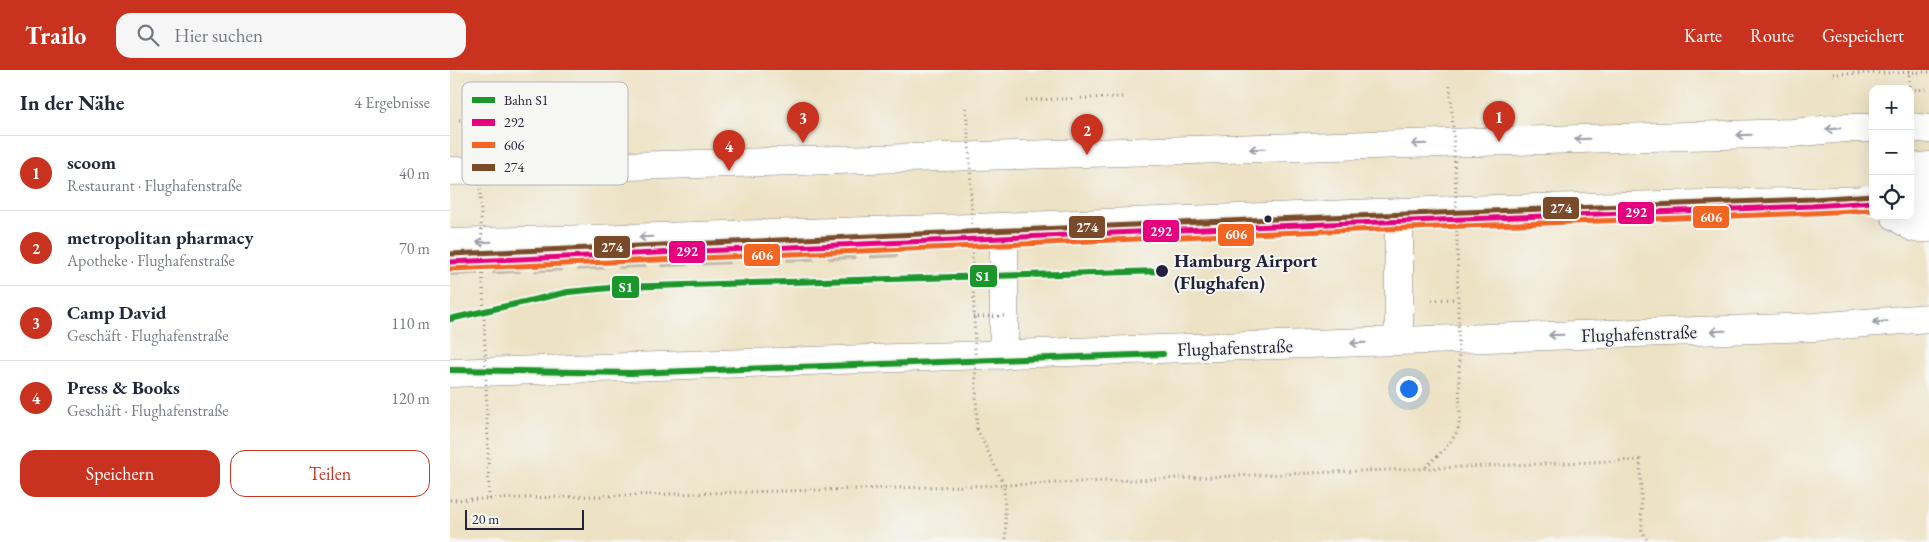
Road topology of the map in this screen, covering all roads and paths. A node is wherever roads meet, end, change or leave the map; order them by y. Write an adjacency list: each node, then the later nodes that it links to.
1 (1909, 70): 4 (path)
2 (1929, 72): 3 (path, bridge)
3 (1832, 74)
4 (1910, 85)
5 (1450, 86): 14 (path, bridge)
6 (1914, 89): 7 (path)
7 (1929, 89)
8 (1124, 97): 9 (path)
9 (1026, 100)
10 (966, 108): 15 (path, bridge)
11 (459, 120): 12 (path)
12 (462, 120)
13 (1869, 128): 14 (street, one-way to 14)
14 (1454, 143): 15 (street, one-way to 15); 25 (path, bridge)
15 (970, 157): 16 (street); 28 (path, bridge)
16 (628, 165)
17 (1929, 166): 18 (street)
18 (1914, 168)
19 (480, 185): 31 (path, bridge)
20 (1929, 185): 21 (street)
21 (1914, 186)
22 (1869, 199): 25 (street)
23 (1914, 206): 24 (street)
24 (1929, 206)
25 (1456, 210): 28 (street); 39 (path, bridge)
26 (1901, 220): 29 (street)
27 (1399, 222): 36 (street)
28 (972, 228): 31 (street, one-way to 31); 34 (path, bridge)
29 (1929, 228)
30 (1004, 239): 37 (street)
31 (482, 242): 32 (street); 41 (path, bridge)
32 (450, 243)
33 (1004, 316): 34 (path, bridge)
34 (973, 317): 40 (path, bridge)
35 (1929, 318): 36 (street, Flughafenstraße, one-way to 36)
36 (1399, 341): 37 (street, Flughafenstraße, one-way to 37)
37 (1004, 355): 38 (street, Flughafenstraße)
38 (450, 373)
39 (1426, 467): 40 (path); 44 (path)
40 (1004, 485): 41 (path); 43 (path)
41 (489, 498): 42 (path)
42 (450, 500)
43 (1006, 542)
44 (1648, 542)

